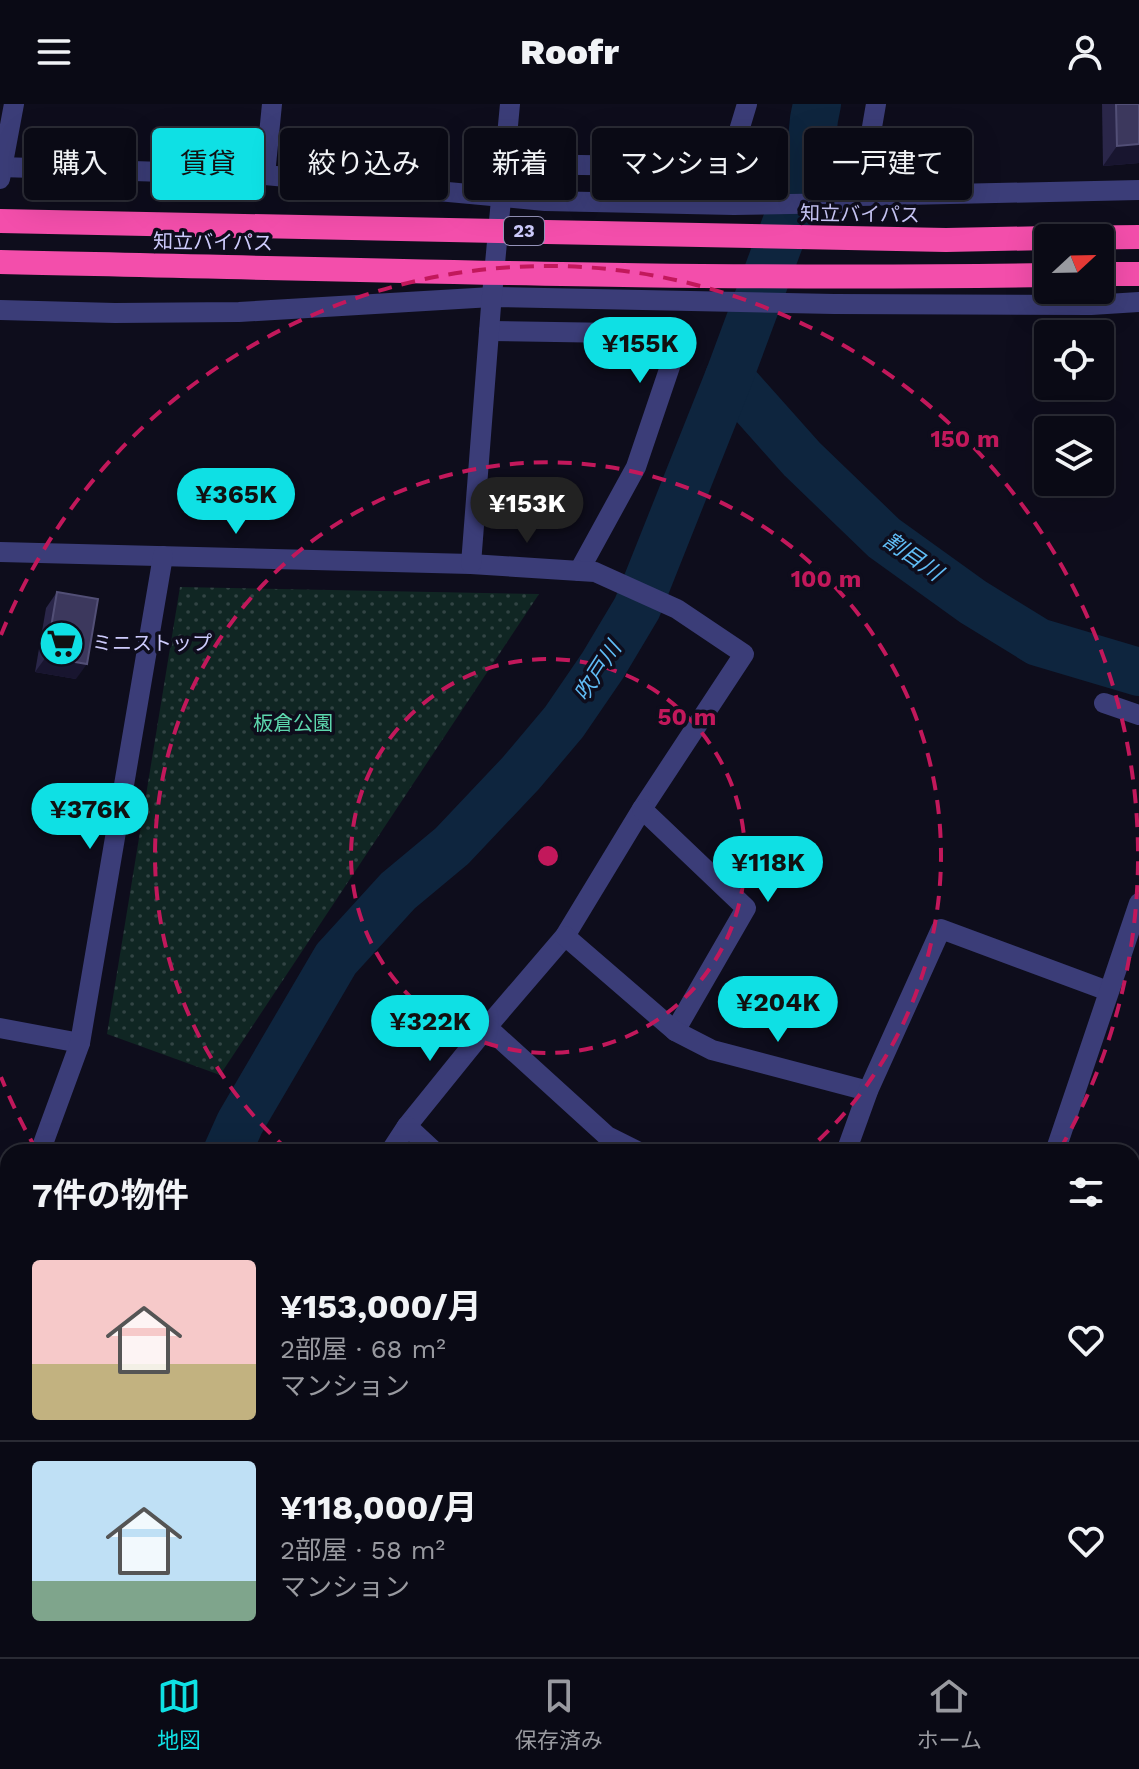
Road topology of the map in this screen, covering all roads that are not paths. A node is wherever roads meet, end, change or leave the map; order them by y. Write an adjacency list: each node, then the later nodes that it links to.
1 (14, 104): 9 (street)
2 (272, 104): 10 (street)
3 (510, 104): 6 (street)
4 (747, 104): 8 (street)
5 (876, 104): 7 (street)
6 (508, 128)
7 (870, 128)
8 (576, 165)
9 (1, 171): 10 (street)
10 (265, 175): 12 (street)
11 (1139, 190): 13 (street)
12 (464, 194)
13 (972, 195)
14 (501, 200): 25 (street)
15 (530, 200): 16 (street)
16 (833, 200)
17 (0, 221): 20 (highway, 知立バイパス / 23, bridge)
18 (1114, 237): 19 (highway)
19 (1139, 237)
20 (1034, 238)
21 (0, 262): 24 (highway, 知立バイパス / 23, bridge)
22 (1114, 274): 23 (highway)
23 (1139, 274)
24 (1034, 275)
25 (492, 297): 26 (street); 27 (street); 28 (street)
26 (1139, 302)
27 (0, 310)
28 (489, 331): 31 (street); 32 (street)
29 (0, 552): 30 (street)
30 (163, 556): 31 (street); 42 (street)
31 (471, 564): 32 (street)
32 (587, 571): 35 (street)
33 (1104, 703): 34 (street)
34 (1139, 715)
35 (642, 809): 37 (street); 41 (street)
36 (1139, 903): 38 (street)
37 (565, 936): 39 (street); 41 (street)
38 (1108, 991): 43 (street); 50 (street)
39 (487, 1027): 44 (street); 48 (street)
40 (0, 1028): 42 (street)
41 (675, 1031): 43 (street)
42 (80, 1043): 45 (street)
43 (868, 1091): 49 (street)
44 (407, 1126): 46 (street); 47 (street)
45 (43, 1144)
46 (395, 1144)
47 (426, 1144)
48 (623, 1144)
49 (849, 1144)
50 (1058, 1144)

